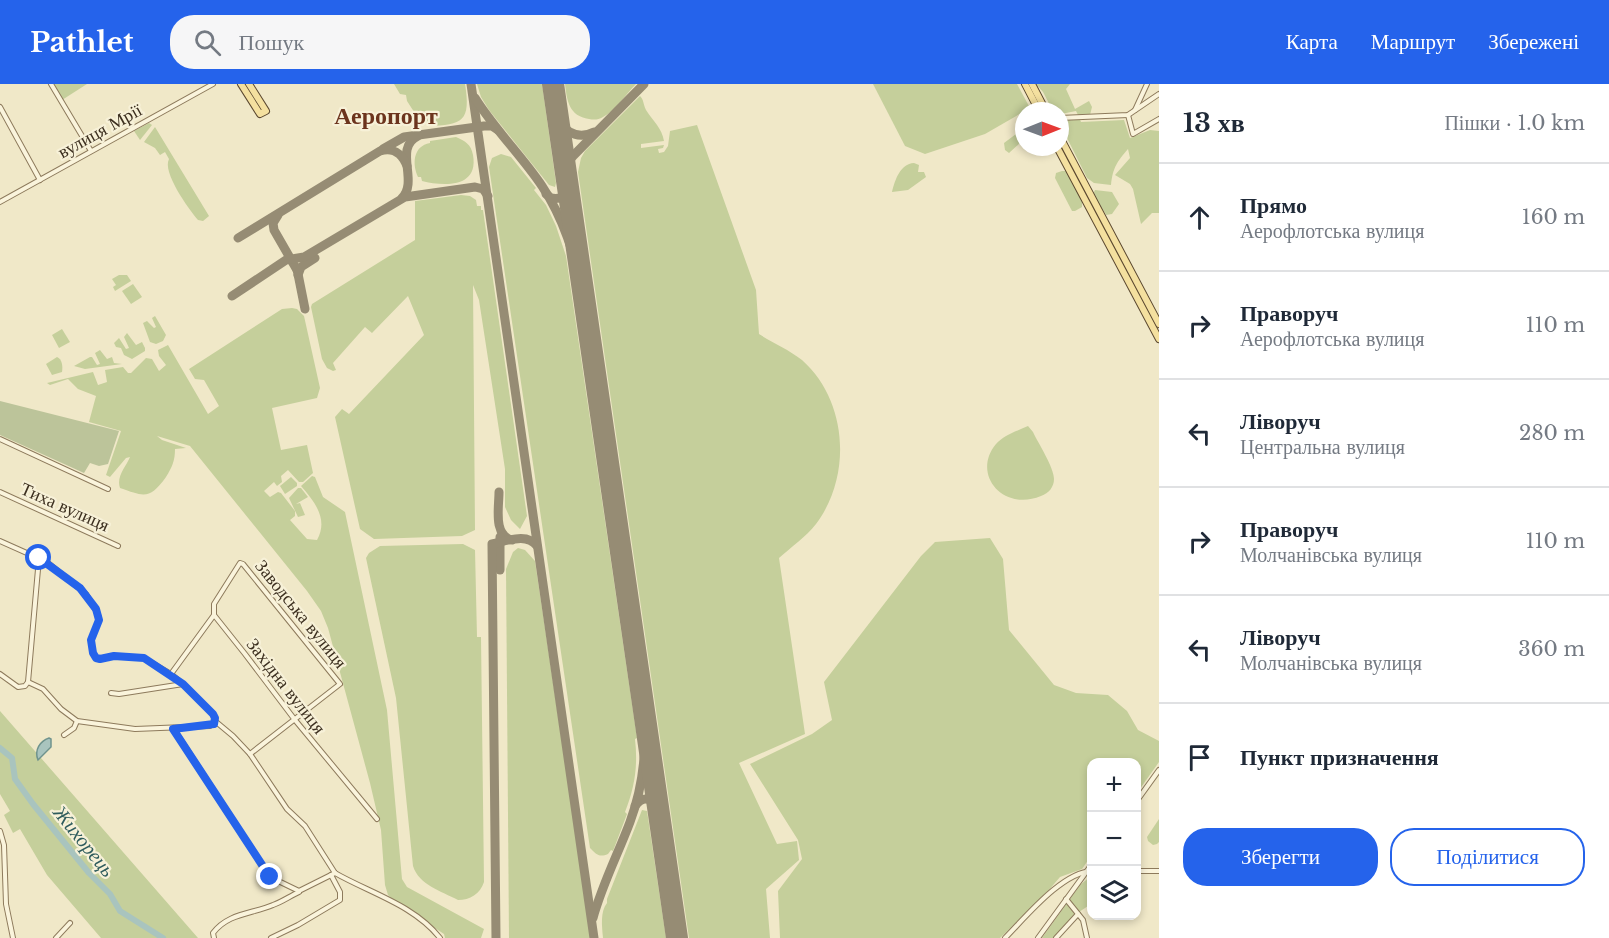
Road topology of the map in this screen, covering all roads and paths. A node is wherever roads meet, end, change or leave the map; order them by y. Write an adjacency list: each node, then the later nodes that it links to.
1 (51, 84): 16 (street)
2 (213, 84): 16 (street, вулиця Мрії)
3 (241, 84): 4 (main road)
4 (249, 84)
5 (1025, 84): 9 (main road)
6 (1032, 84): 10 (main road)
7 (1147, 84): 12 (street)
8 (1159, 94): 12 (street)
9 (1034, 102)
10 (1041, 102)
11 (0, 107): 21 (street)
12 (1135, 110): 13 (street)
13 (1128, 115): 14 (street); 15 (street)
14 (1069, 118)
15 (1159, 119)
16 (92, 151): 21 (street, вулиця Мрії)
17 (1069, 153): 19 (main road)
18 (1062, 156): 20 (main road)
19 (1077, 168): 20 (main road); 25 (main road)
20 (1070, 172): 26 (main road)
21 (40, 180): 23 (street, вулиця Мрії)
22 (0, 196): 23 (street)
23 (5, 199): 24 (street, вулиця Мрії)
24 (0, 202)
25 (1159, 324)
26 (1159, 339)
27 (0, 439): 28 (street)
28 (108, 489)
29 (0, 492): 31 (street, Тиха вулиця)
30 (0, 542): 32 (street)
31 (118, 546)
32 (39, 558): 35 (street); 36 (street)
33 (214, 615): 35 (street); 39 (street, Західна вулиця); 39 (street, Заводська вулиця)
34 (0, 674): 36 (street)
35 (171, 674): 37 (street)
36 (28, 682): 40 (street)
37 (183, 684): 38 (street); 41 (street)
38 (111, 693)
39 (295, 720): 44 (street); 47 (street, Західна вулиця)
40 (78, 721): 42 (street); 43 (street)
41 (215, 721): 42 (street); 44 (street)
42 (173, 729): 54 (street)
43 (64, 735)
44 (250, 754): 52 (street)
45 (1159, 771): 46 (street)
46 (1141, 796)
47 (377, 819)
48 (0, 831): 58 (street)
49 (1141, 871): 50 (street)
50 (1159, 871)
51 (1087, 873): 63 (street)
52 (333, 874): 54 (street); 61 (street); 62 (street)
53 (1087, 874): 55 (street)
54 (299, 891): 60 (street)
55 (1066, 899): 56 (street); 64 (street)
56 (1078, 914): 65 (street); 66 (street)
57 (70, 923): 59 (street)
58 (13, 938)
59 (56, 938)
60 (214, 938)
61 (271, 938)
62 (440, 938)
63 (1005, 938)
64 (1038, 938)
65 (1056, 938)
66 (1087, 938)

